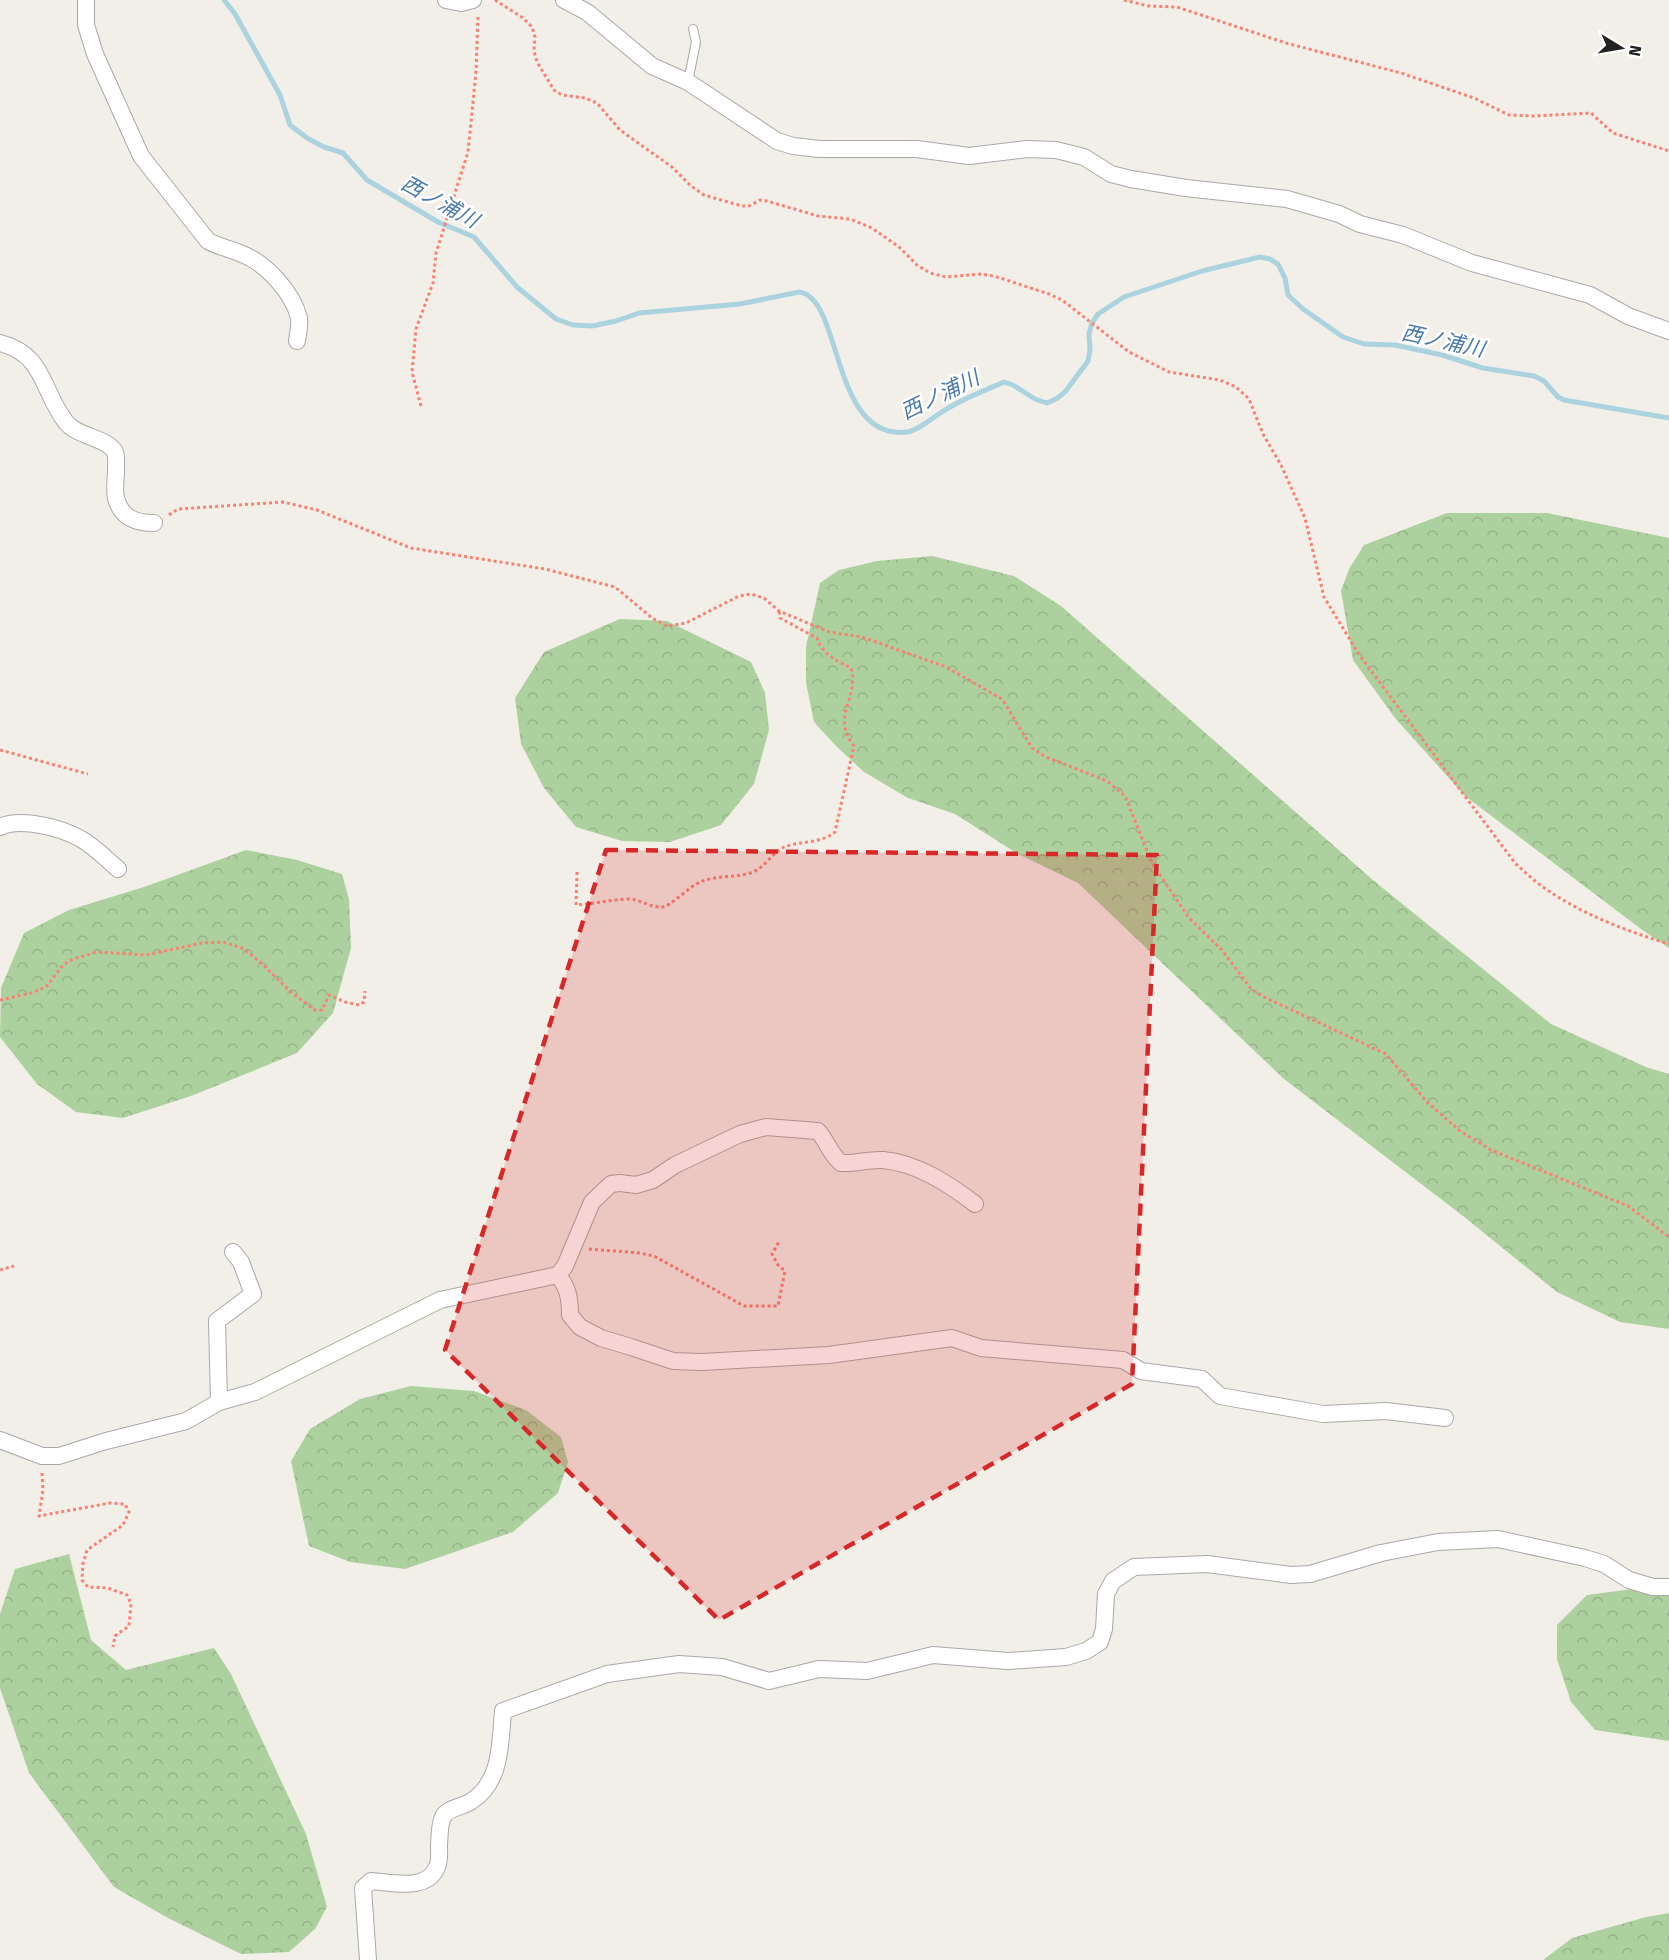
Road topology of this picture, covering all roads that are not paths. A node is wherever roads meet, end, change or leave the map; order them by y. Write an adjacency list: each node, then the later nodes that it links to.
1 (86, 0): 8 (street)
2 (446, 0): 3 (street)
3 (472, 0)
4 (564, 0): 6 (street)
5 (693, 29): 6 (lane)
6 (688, 82): 7 (street)
7 (1669, 331)
8 (297, 341)
9 (0, 342): 10 (street)
10 (154, 523)
11 (0, 827): 12 (street)
12 (118, 868)
13 (975, 1204): 15 (street)
14 (233, 1252): 16 (street)
15 (558, 1275): 16 (street); 17 (street)
16 (219, 1402): 18 (street)
17 (1445, 1419)
18 (0, 1440)
19 (1669, 1587): 20 (street)
20 (368, 1960)

